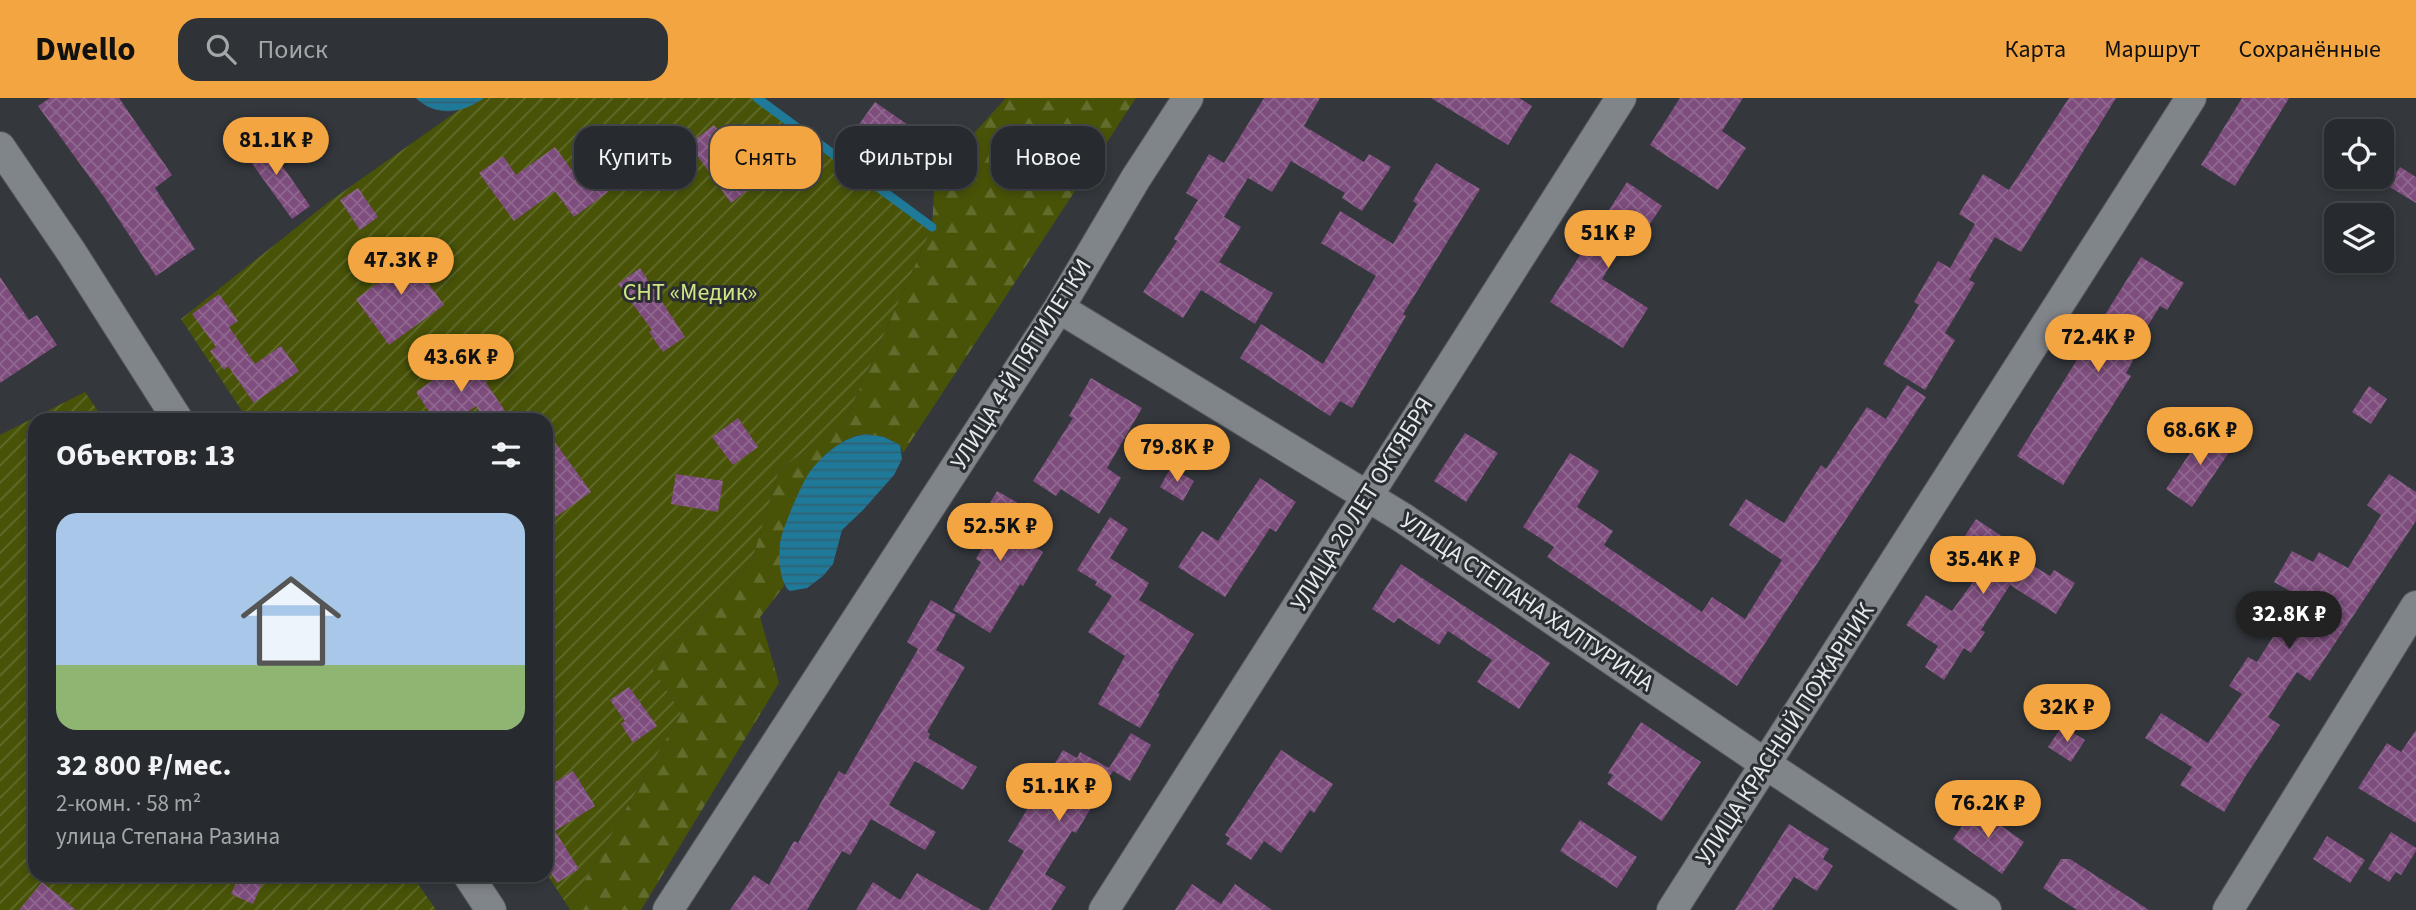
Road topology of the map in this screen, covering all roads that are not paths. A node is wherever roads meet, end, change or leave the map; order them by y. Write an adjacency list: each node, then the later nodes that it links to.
1 (1188, 98): 5 (street, УЛИЦА 4-Й ПЯТИЛЕТКИ)
2 (1621, 98): 7 (street, УЛИЦА 20 ЛЕТ ОКТЯБРЯ)
3 (2191, 98): 9 (street, УЛИЦА КРАСНЫЙ ПОЖАРНИК)
4 (0, 147): 6 (street)
5 (1059, 309): 7 (street, УЛИЦА СТЕПАНА ХАЛТУРИНА); 12 (street, УЛИЦА 4-Й ПЯТИЛЕТКИ)
6 (174, 413)
7 (1367, 495): 9 (street, УЛИЦА СТЕПАНА ХАЛТУРИНА); 13 (street, УЛИЦА 20 ЛЕТ ОКТЯБРЯ)
8 (2416, 606): 16 (street)
9 (1767, 765): 14 (street, УЛИЦА КРАСНЫЙ ПОЖАРНИК); 15 (street, УЛИЦА СТЕПАНА ХАЛТУРИНА)
10 (473, 882): 11 (street)
11 (491, 910)
12 (668, 910)
13 (1104, 910)
14 (1672, 910)
15 (1986, 910)
16 (2228, 910)

